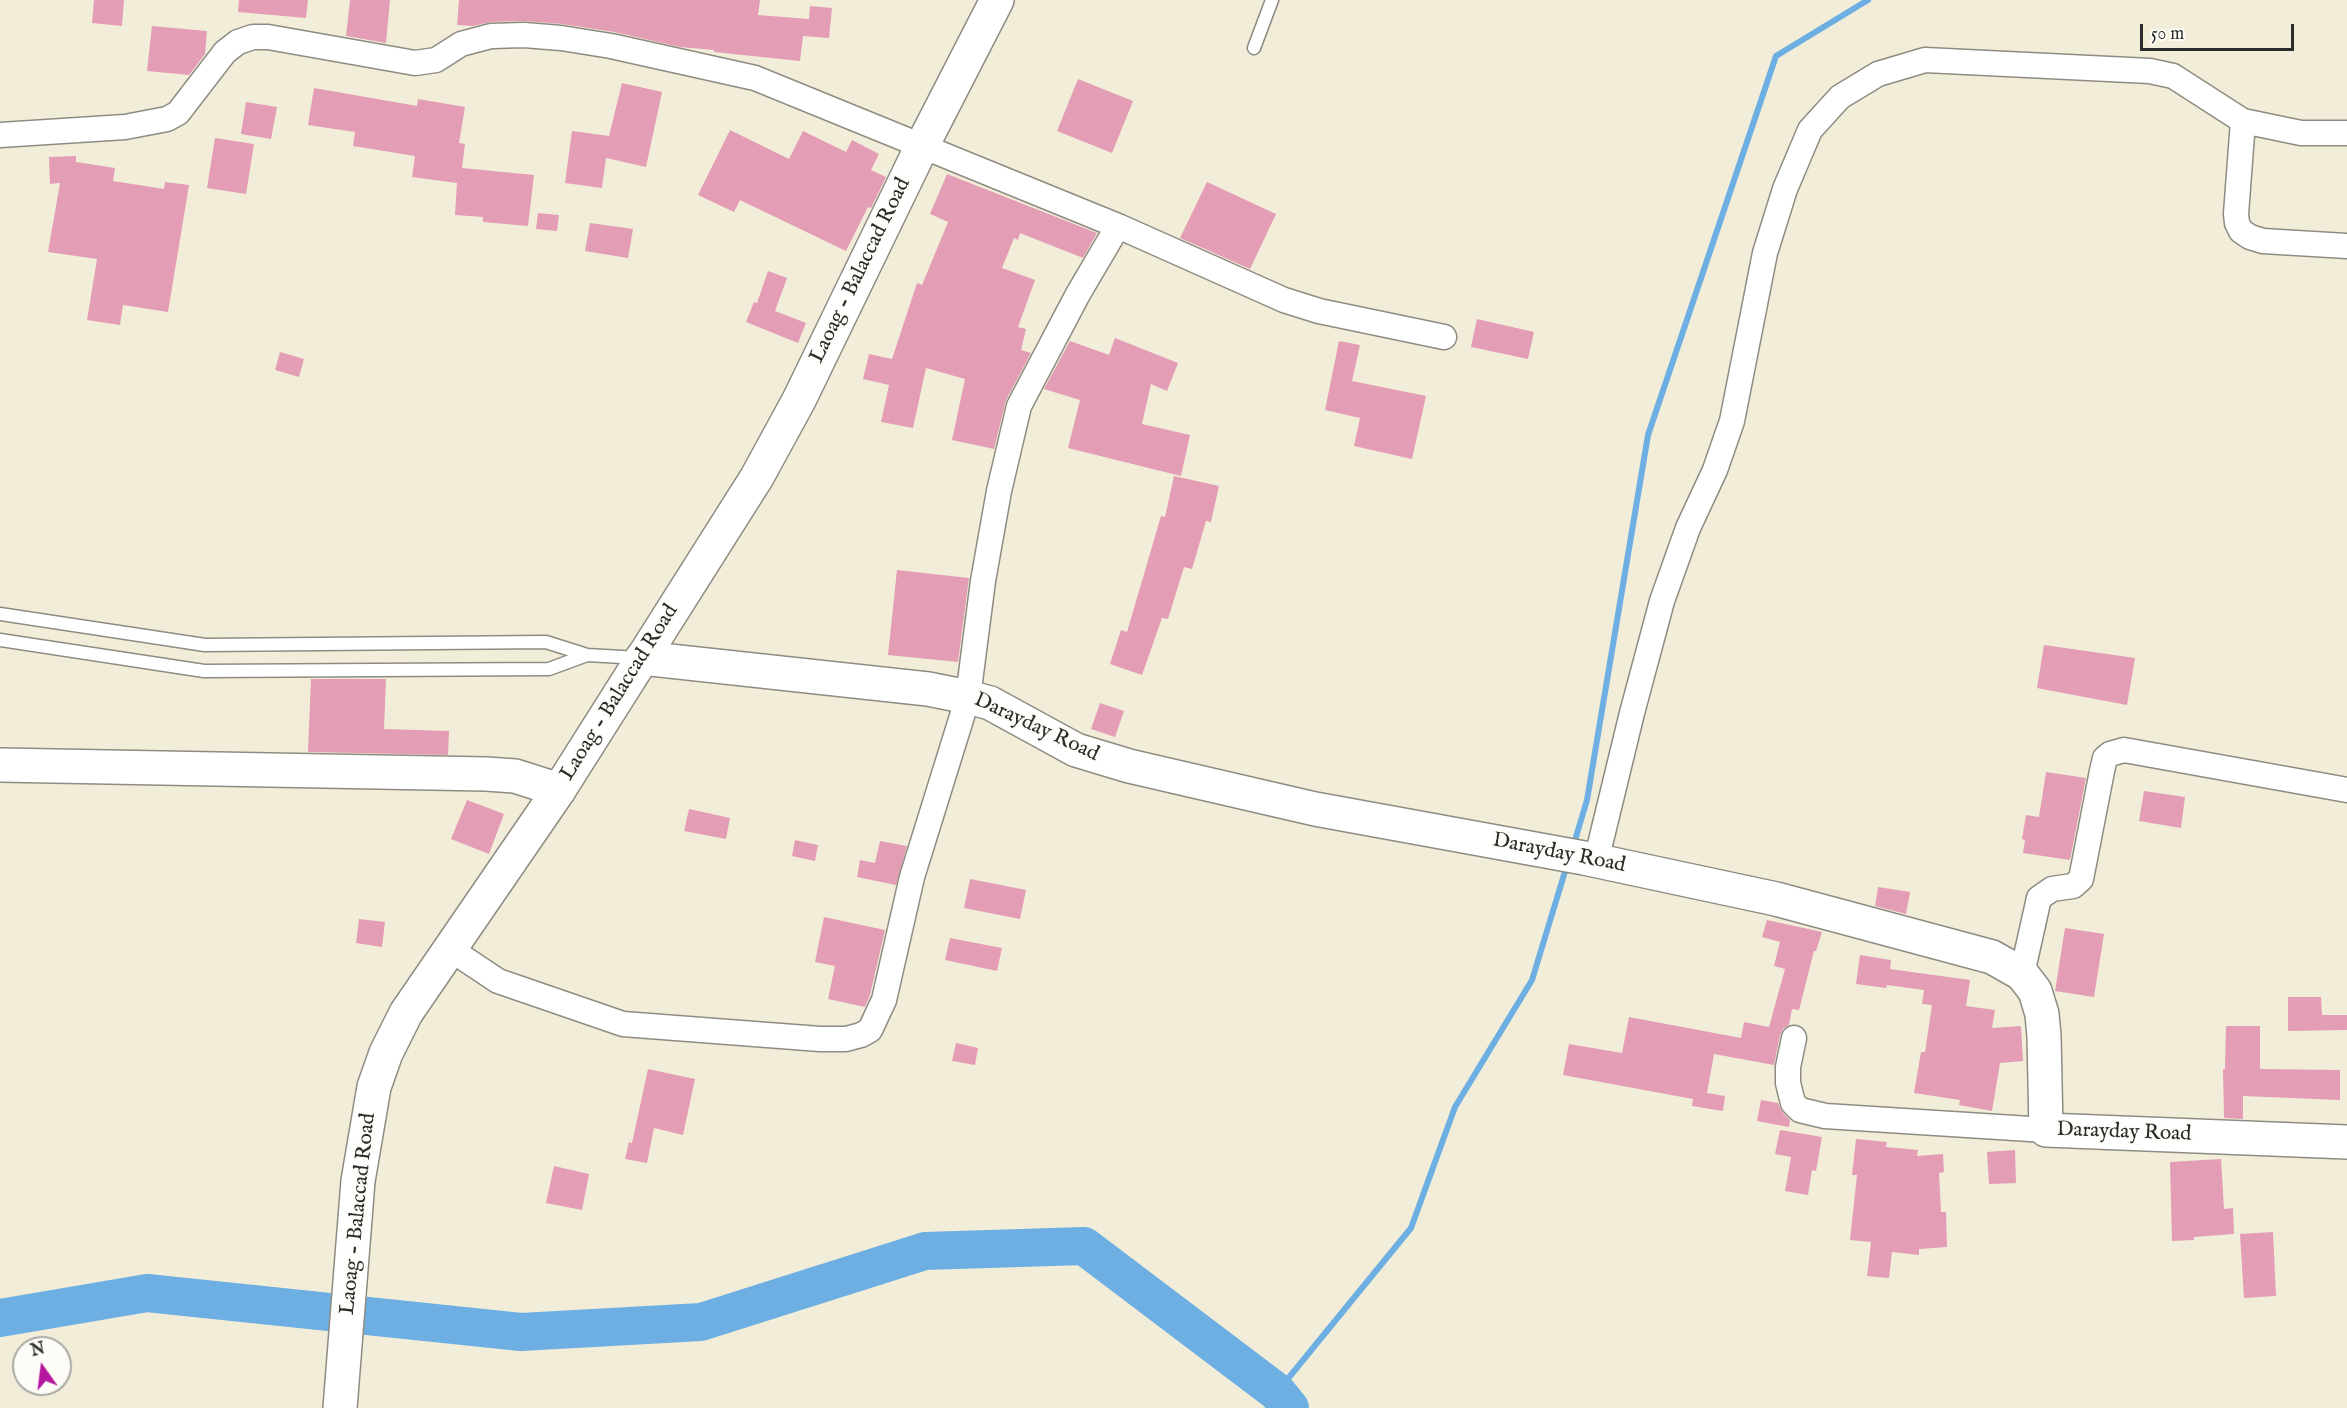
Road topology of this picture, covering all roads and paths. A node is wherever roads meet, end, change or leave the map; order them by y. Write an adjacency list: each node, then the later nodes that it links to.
1 (997, 0): 7 (street, Laoag - Balaccad Road)
2 (1272, 0): 3 (lane)
3 (1254, 48)
4 (2243, 122): 5 (street); 9 (street); 19 (street)
5 (2347, 133)
6 (0, 135): 7 (street)
7 (922, 146): 8 (street); 14 (street, Laoag - Balaccad Road)
8 (1118, 226): 10 (street); 15 (street)
9 (2347, 246)
10 (1444, 337)
11 (0, 614): 13 (lane)
12 (0, 640): 13 (lane)
13 (587, 655): 14 (lane)
14 (642, 658): 15 (street, Darayday Road); 17 (street, Laoag - Balaccad Road)
15 (968, 697): 19 (street, Darayday Road); 20 (street)
16 (0, 765): 17 (street)
17 (559, 790): 20 (street, Laoag - Balaccad Road)
18 (2347, 790): 21 (street)
19 (1590, 860): 21 (street, Darayday Road)
20 (450, 949): 25 (street, Laoag - Balaccad Road)
21 (2022, 974): 23 (street, Darayday Road)
22 (1794, 1038): 23 (street)
23 (2046, 1130): 24 (street, Darayday Road)
24 (2347, 1142)
25 (340, 1408)

